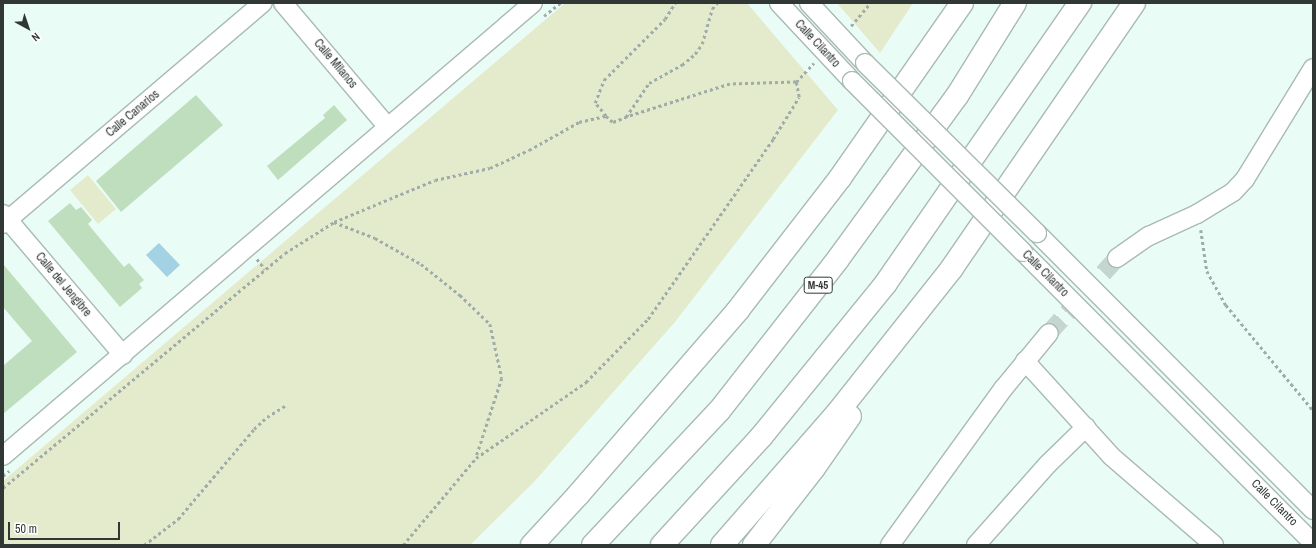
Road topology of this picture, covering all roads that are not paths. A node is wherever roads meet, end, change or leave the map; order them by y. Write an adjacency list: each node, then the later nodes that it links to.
1 (263, 3): 12 (street, Calle Canarios)
2 (283, 3): 11 (street, Calle Milanos)
3 (533, 3): 11 (street)
4 (779, 3): 22 (street, Calle Cilantro, bridge)
5 (809, 3): 21 (street, Calle Cilantro, bridge)
6 (962, 3): 20 (highway)
7 (1014, 3): 25 (highway, M-45)
8 (1080, 3): 26 (highway)
9 (1134, 3): 14 (highway)
10 (1313, 68): 13 (street)
11 (387, 126): 16 (street)
12 (5, 219): 16 (street, Calle del Jengibre)
13 (1117, 258)
14 (901, 332): 27 (highway); 28 (highway)
15 (1049, 333): 17 (street)
16 (123, 356): 19 (street)
17 (1025, 361): 18 (street); 29 (street)
18 (1086, 427): 30 (street); 31 (street)
19 (3, 456)
20 (578, 495): 23 (highway); 24 (highway)
21 (1313, 510)
22 (1313, 543)
23 (522, 545)
24 (532, 545)
25 (593, 545)
26 (662, 545)
27 (722, 545)
28 (754, 545)
29 (890, 545)
30 (976, 545)
31 (1214, 545)

